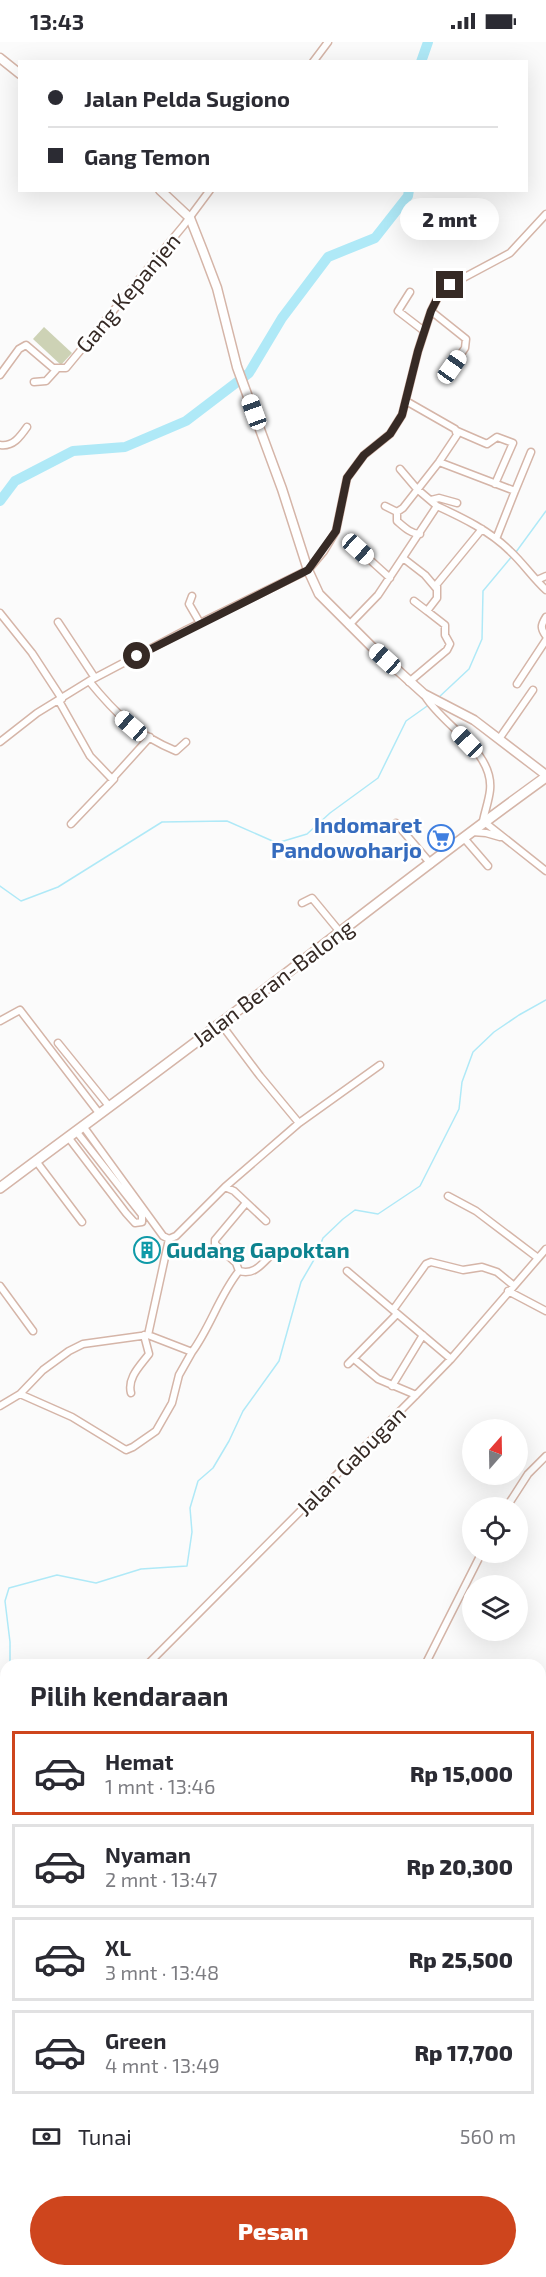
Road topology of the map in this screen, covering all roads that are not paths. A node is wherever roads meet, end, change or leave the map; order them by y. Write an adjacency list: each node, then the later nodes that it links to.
1 (328, 42): 3 (street)
2 (0, 58): 4 (street)
3 (314, 60)
4 (18, 72)
5 (162, 192): 8 (street)
6 (209, 192): 8 (street, Gang Kepanjen)
7 (546, 214): 10 (street)
8 (190, 218): 14 (street, Gang Kepanjen); 36 (street)
9 (410, 291): 11 (street)
10 (431, 311): 11 (street); 12 (street)
11 (424, 331): 16 (street)
12 (452, 367)
13 (1, 370): 14 (street)
14 (56, 370): 15 (street)
15 (34, 382)
16 (406, 401): 18 (street); 36 (street)
17 (27, 427): 19 (street)
18 (458, 431): 21 (street); 23 (street)
19 (0, 445)
20 (531, 452): 25 (street)
21 (439, 462): 23 (street); 24 (street)
22 (400, 469): 24 (street)
23 (495, 484): 25 (street)
24 (417, 489): 26 (street); 30 (street)
25 (515, 491): 33 (street)
26 (431, 500): 27 (street); 29 (street)
27 (457, 503)
28 (385, 506): 30 (street)
29 (437, 506): 31 (street); 32 (street)
30 (396, 512): 32 (street)
31 (482, 529): 33 (street); 40 (street)
32 (420, 534): 35 (street)
33 (496, 539): 39 (street)
34 (358, 549): 38 (street)
35 (403, 558): 38 (street); 40 (street)
36 (308, 570): 48 (street); 49 (street)
37 (546, 576): 39 (street)
38 (390, 578): 49 (street)
39 (537, 580): 41 (street)
40 (436, 588): 44 (street)
41 (546, 590)
42 (192, 596): 48 (street)
43 (414, 601): 44 (street)
44 (427, 611): 52 (street)
45 (0, 614): 56 (street)
46 (546, 617): 50 (street)
47 (58, 622): 51 (street)
48 (200, 623): 51 (street)
49 (349, 625): 52 (street)
50 (546, 638): 53 (street)
51 (92, 679): 56 (street); 57 (street)
52 (409, 682): 55 (street)
53 (517, 684)
54 (533, 690): 58 (street)
55 (424, 694): 58 (street); 63 (street)
56 (61, 700): 59 (street); 62 (street)
57 (150, 737): 60 (street); 62 (street)
58 (499, 739): 61 (street)
59 (0, 742)
60 (186, 742)
61 (546, 776): 63 (main road, Jalan Beran-Balong)
62 (114, 779): 65 (street)
63 (483, 821): 66 (main road, Jalan Beran-Balong); 67 (street)
64 (396, 823): 68 (street)
65 (71, 824)
66 (466, 835): 67 (street); 68 (main road, Jalan Beran-Balong); 69 (street)
67 (504, 838): 70 (street)
68 (431, 864): 72 (main road, Jalan Beran-Balong)
69 (488, 866)
70 (546, 871)
71 (302, 903): 72 (street)
72 (340, 932): 74 (main road, Jalan Beran-Balong)
73 (0, 1022): 78 (street)
74 (221, 1024): 77 (main road, Jalan Beran-Balong); 79 (street)
75 (58, 1043): 77 (street)
76 (380, 1065): 79 (street)
77 (109, 1106): 78 (main road, Jalan Beran-Balong)
78 (99, 1113): 80 (main road, Jalan Beran-Balong)
79 (299, 1123): 83 (street)
80 (80, 1128): 81 (main road, Jalan Beran-Balong); 81 (street); 89 (street)
81 (68, 1137): 82 (main road, Jalan Beran-Balong)
82 (36, 1161): 84 (main road, Jalan Beran-Balong); 88 (street)
83 (225, 1187): 86 (street); 89 (street)
84 (0, 1188)
85 (448, 1196): 92 (street)
86 (246, 1203): 87 (street); 93 (street)
87 (266, 1221)
88 (82, 1222)
89 (169, 1239): 101 (street)
90 (546, 1249): 92 (street, Jalan Gabugan)
91 (271, 1255): 93 (street)
92 (538, 1258): 95 (street, Jalan Gabugan)
93 (239, 1271): 103 (street)
94 (347, 1271): 99 (street)
95 (513, 1285): 97 (street, Jalan Gabugan); 99 (street)
96 (0, 1286): 100 (street)
97 (508, 1291): 98 (street); 105 (street, Jalan Gabugan)
98 (546, 1311)
99 (395, 1312): 102 (street); 104 (street)
100 (33, 1331)
101 (146, 1335): 103 (street); 108 (street); 109 (street)
102 (423, 1335): 105 (street); 107 (street)
103 (192, 1352): 108 (street)
104 (354, 1359): 106 (street); 107 (street)
105 (451, 1359): 110 (street, Jalan Gabugan)
106 (348, 1364)
107 (392, 1386): 110 (street)
108 (20, 1394): 111 (street)
109 (131, 1394)
110 (416, 1395): 115 (street, Jalan Gabugan)
111 (0, 1406)
112 (546, 1456): 113 (street)
113 (513, 1497)
114 (476, 1563): 116 (street)
115 (153, 1659)
116 (428, 1659)
117 (206, 2277): 118 (street)
118 (221, 2277)

